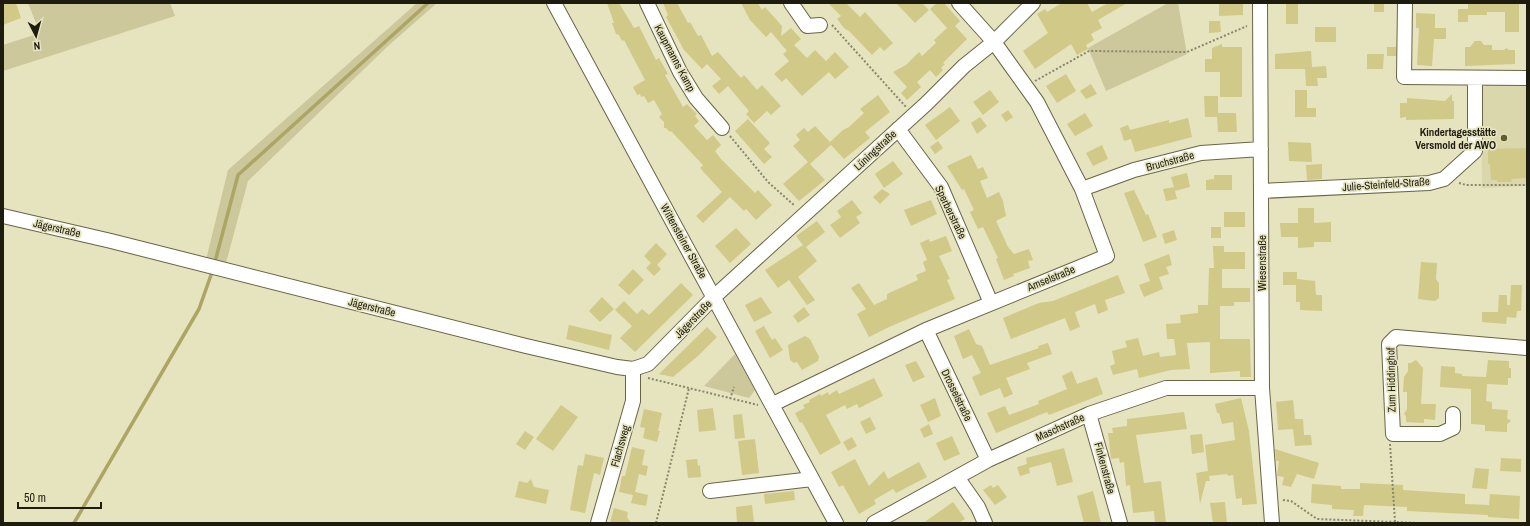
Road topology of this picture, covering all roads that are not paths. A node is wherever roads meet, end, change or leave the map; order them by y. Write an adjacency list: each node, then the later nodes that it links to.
1 (554, 3): 18 (street, Wittensteiner Straße)
2 (647, 3): 12 (street, Kaupmanns Kamp)
3 (790, 3): 8 (street)
4 (959, 3): 9 (street)
5 (1033, 3): 9 (street, Lüningstraße)
6 (1260, 3): 14 (street, Wiesenstraße)
7 (1404, 3): 10 (street)
8 (820, 25)
9 (994, 42): 13 (street, Lüningstraße); 15 (street, Amselstraße)
10 (1475, 78): 11 (street); 16 (street, Julie-Steinfeld-Straße)
11 (1527, 78)
12 (722, 128)
13 (898, 129): 18 (street, Lüningstraße); 19 (street, Sperberstraße)
14 (1260, 148): 15 (street, Bruchstraße); 16 (street, Wiesenstraße)
15 (1082, 189): 19 (street, Amselstraße)
16 (1262, 191): 23 (street, Wiesenstraße)
17 (3, 216): 22 (street, Jägerstraße)
18 (715, 296): 22 (street, Jägerstraße); 24 (street, Wittensteiner Straße)
19 (990, 302): 20 (street, Amselstraße)
20 (926, 330): 24 (street, Amselstraße); 27 (street, Drosselstraße)
21 (1527, 348): 26 (street, Zum Hiddinghof)
22 (633, 368): 31 (street, Flachsweg)
23 (1262, 388): 25 (street, Maschstraße); 36 (street, Wiesenstraße)
24 (773, 404): 29 (street, Wittensteiner Straße)
25 (1089, 414): 27 (street, Maschstraße); 35 (street, Finkenstraße)
26 (1453, 414)
27 (988, 460): 28 (street, Maschstraße)
28 (957, 477): 33 (street, Maschstraße); 34 (street)
29 (812, 479): 30 (street); 32 (street, Wittensteiner Straße)
30 (710, 491)
31 (598, 523)
32 (836, 523)
33 (874, 523)
34 (985, 523)
35 (1120, 523)
36 (1272, 523)

